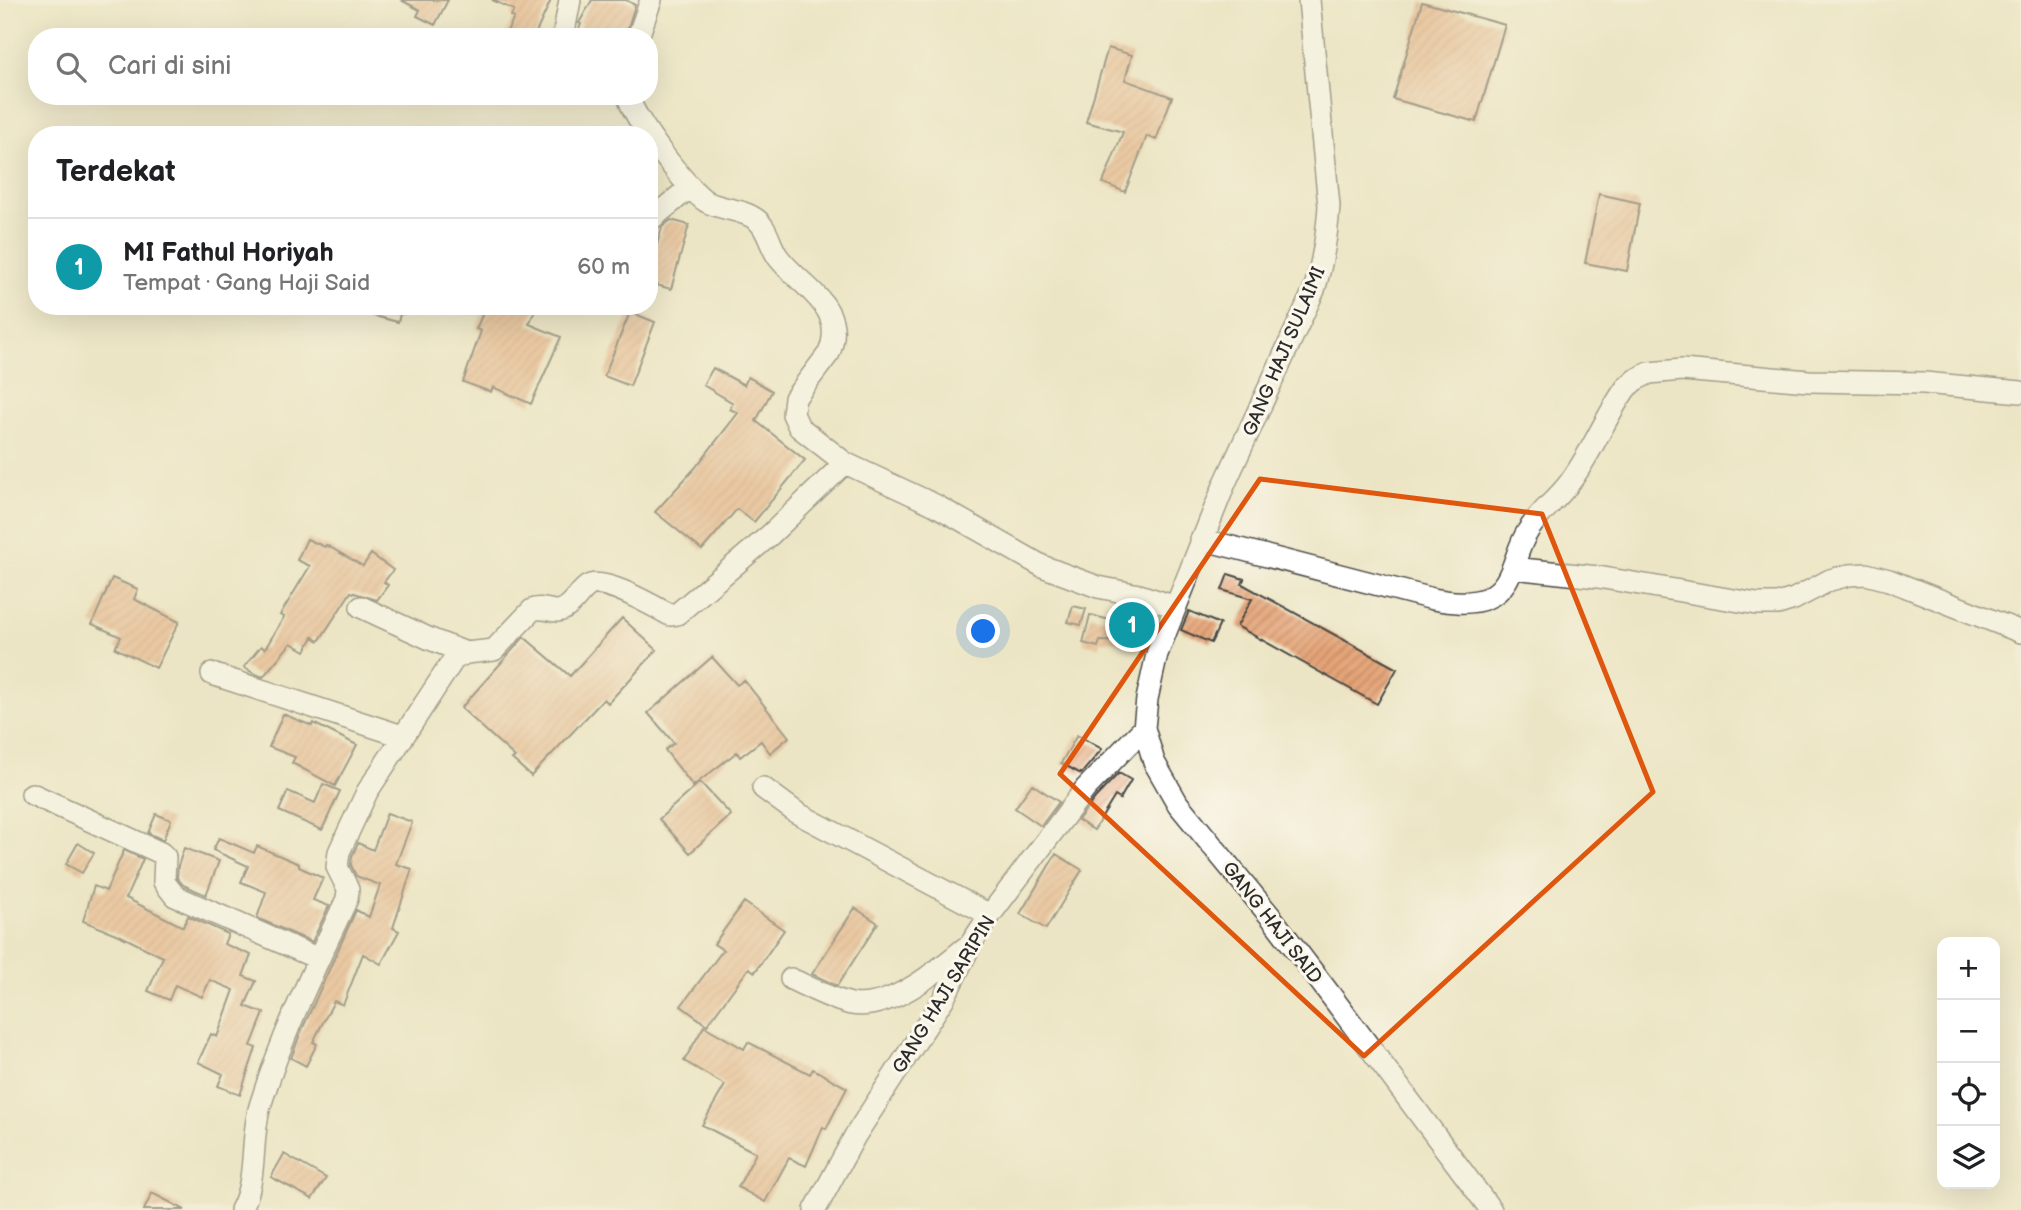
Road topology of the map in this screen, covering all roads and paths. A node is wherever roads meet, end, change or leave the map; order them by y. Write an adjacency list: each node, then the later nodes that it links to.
1 (570, 0): 4 (street)
2 (651, 0): 5 (street)
3 (1309, 0): 13 (street, GANG HAJI SULAIMI)
4 (565, 28)
5 (641, 28)
6 (632, 105): 7 (street)
7 (644, 126)
8 (658, 146): 9 (street)
9 (689, 188): 10 (street); 12 (street)
10 (658, 214)
11 (2021, 392): 14 (street)
12 (845, 463): 16 (street); 18 (street)
13 (1201, 540): 14 (street); 16 (street, GANG HAJI SULAIMI)
14 (1513, 568): 17 (street)
15 (361, 607): 18 (street)
16 (1175, 607): 20 (street, GANG HAJI SAID)
17 (2021, 632)
18 (466, 653): 21 (street)
19 (212, 674): 21 (street)
20 (1144, 728): 24 (street, GANG HAJI SARIPIN); 30 (street, GANG HAJI SAID)
21 (402, 736): 26 (street)
22 (763, 788): 24 (street)
23 (32, 794): 26 (street)
24 (990, 915): 25 (street, GANG HAJI SARIPIN)
25 (972, 942): 27 (street); 29 (street, GANG HAJI SARIPIN)
26 (319, 959): 28 (street)
27 (791, 979)
28 (241, 1210)
29 (815, 1210)
30 (1491, 1210)

